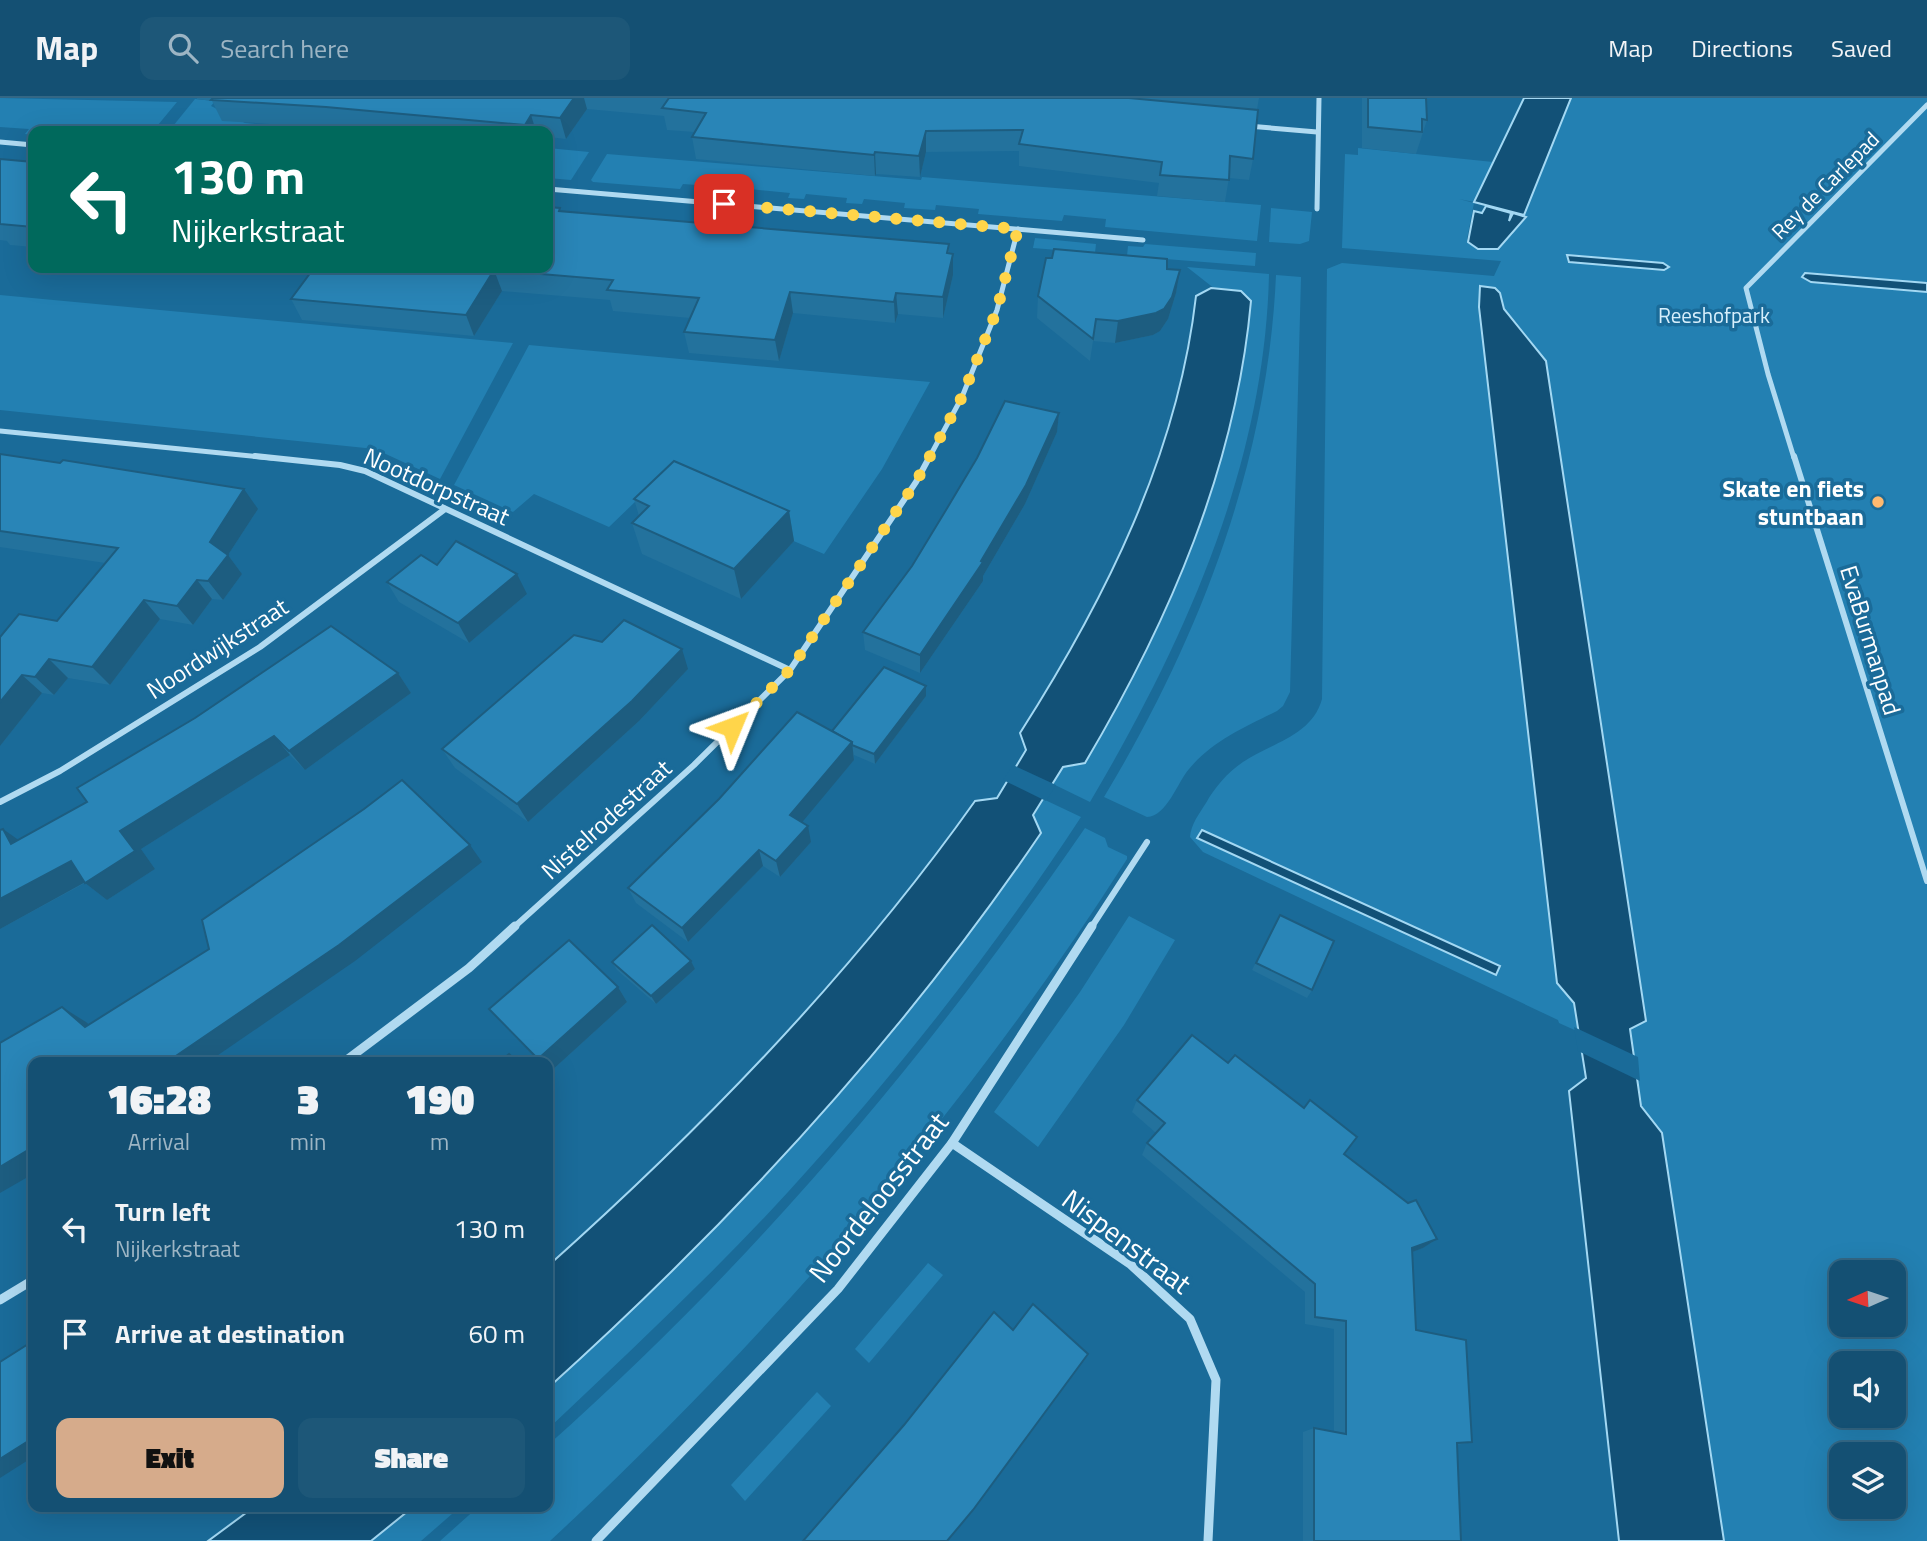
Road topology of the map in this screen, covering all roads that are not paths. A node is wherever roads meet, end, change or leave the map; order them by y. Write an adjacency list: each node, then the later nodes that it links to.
1 (1319, 98): 4 (street)
2 (1927, 105): 11 (street, Rey de Carlepad)
3 (1245, 125): 4 (street)
4 (1317, 132): 8 (street)
5 (0, 142): 6 (street)
6 (28, 145)
7 (553, 189): 9 (street)
8 (1317, 209)
9 (1018, 229): 10 (street); 14 (street, Nistelrodestraat)
10 (1143, 240)
11 (1746, 288): 17 (street, EvaBurmanpad)
12 (0, 431): 13 (street, Nootdorpstraat)
13 (445, 509): 14 (street, Nootdorpstraat); 15 (street, Noordwijkstraat)
14 (790, 670): 18 (street, Nistelrodestraat)
15 (0, 802)
16 (1147, 842): 19 (street, Noordeloosstraat)
17 (1927, 881)
18 (351, 1057)
19 (951, 1143): 22 (street, Noordeloosstraat); 23 (street, Nispenstraat)
20 (28, 1283): 21 (street)
21 (0, 1300)
22 (596, 1541)
23 (1208, 1541)

